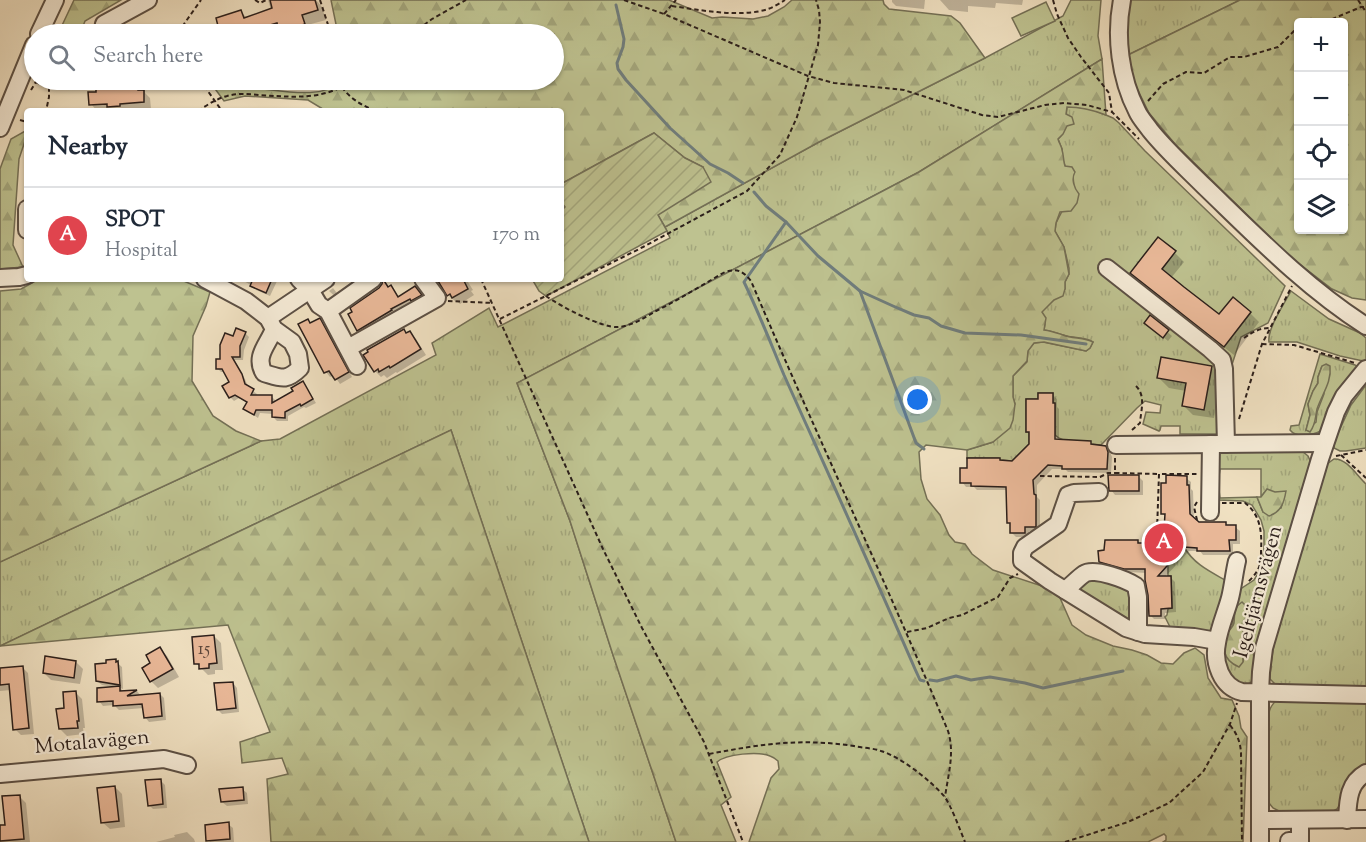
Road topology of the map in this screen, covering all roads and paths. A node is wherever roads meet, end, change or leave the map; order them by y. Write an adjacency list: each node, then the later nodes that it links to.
1 (55, 0): 21 (street)
2 (148, 0): 22 (street)
3 (201, 0): 23 (path)
4 (255, 0): 5 (path)
5 (266, 0)
6 (320, 0): 24 (path)
7 (466, 0): 25 (path)
8 (624, 0): 19 (path)
9 (676, 0): 15 (path)
10 (785, 0): 15 (path)
11 (816, 0): 28 (path)
12 (1053, 0): 38 (path)
13 (1122, 0): 39 (street)
14 (1358, 0): 16 (path)
15 (672, 6): 19 (path)
16 (1361, 7): 17 (path); 18 (path); 20 (path)
17 (1366, 7)
18 (1366, 12)
19 (664, 14): 28 (path)
20 (1335, 18)
21 (44, 24)
22 (104, 24)
23 (184, 24)
24 (328, 24)
25 (425, 24)
26 (1294, 31): 39 (path)
27 (24, 70): 42 (street)
28 (808, 76): 38 (path); 53 (path)
29 (49, 90): 34 (path)
30 (207, 90): 33 (path)
31 (334, 90): 33 (path)
32 (344, 90): 37 (path)
33 (214, 101): 35 (path); 36 (path)
34 (47, 108)
35 (203, 108)
36 (220, 108)
37 (369, 108)
38 (1112, 112): 43 (path)
39 (1137, 112): 58 (street)
40 (20, 120): 41 (path)
41 (24, 121)
42 (0, 129)
43 (1146, 146)
44 (1107, 267): 69 (street)
45 (24, 276): 46 (street)
46 (0, 278)
47 (211, 282): 51 (street)
48 (369, 282): 56 (street)
49 (425, 282): 54 (street)
50 (483, 282): 55 (path)
51 (304, 284): 56 (street)
52 (1292, 286): 59 (path)
53 (546, 296): 57 (path); 86 (path)
54 (437, 298): 55 (path); 62 (street)
55 (492, 303): 57 (path)
56 (328, 311): 62 (street)
57 (500, 319): 93 (path)
58 (1366, 326)
59 (1270, 328): 60 (path); 61 (path)
60 (1244, 338)
61 (1262, 344): 64 (path); 66 (path)
62 (348, 348): 63 (street)
63 (357, 366)
64 (1363, 367): 68 (street, Igeltjärnsvägen)
65 (1136, 386): 67 (path)
66 (1239, 422)
67 (1132, 430)
68 (1325, 443): 69 (street); 73 (street, Igeltjärnsvägen)
69 (1218, 444): 71 (street); 80 (street)
70 (1366, 450): 72 (path)
71 (1116, 451): 74 (path)
72 (1341, 455): 73 (path); 78 (path)
73 (1320, 459): 90 (street, Igeltjärnsvägen)
74 (1115, 473): 75 (path); 77 (path)
75 (1159, 474): 76 (path); 81 (path)
76 (1208, 474)
77 (1040, 476)
78 (1366, 478)
79 (1099, 492): 83 (street)
80 (1210, 507): 84 (path)
81 (1157, 531)
82 (1237, 561): 84 (street)
83 (1032, 569): 85 (street); 86 (path)
84 (1232, 589): 88 (street)
85 (1065, 590): 87 (street); 87 (street)
86 (907, 632): 97 (path)
87 (1138, 632): 88 (street)
88 (1217, 641): 89 (street)
89 (1242, 692): 90 (street); 92 (path)
90 (1260, 692): 91 (street); 99 (street, Igeltjärnsvägen)
91 (1366, 695)
92 (1230, 724): 105 (path); 106 (path)
93 (709, 754): 97 (path); 103 (path)
94 (187, 765): 96 (street, Motalavägen)
95 (1366, 773): 101 (street)
96 (0, 774)
97 (945, 797): 104 (path)
98 (1366, 819): 101 (street)
99 (1261, 820): 100 (street); 107 (street, Igeltjärnsvägen)
100 (1300, 820): 101 (street); 102 (street)
101 (1347, 820)
102 (1288, 841)
103 (743, 842)
104 (965, 842)
105 (1065, 842)
106 (1242, 842)
107 (1260, 842)

